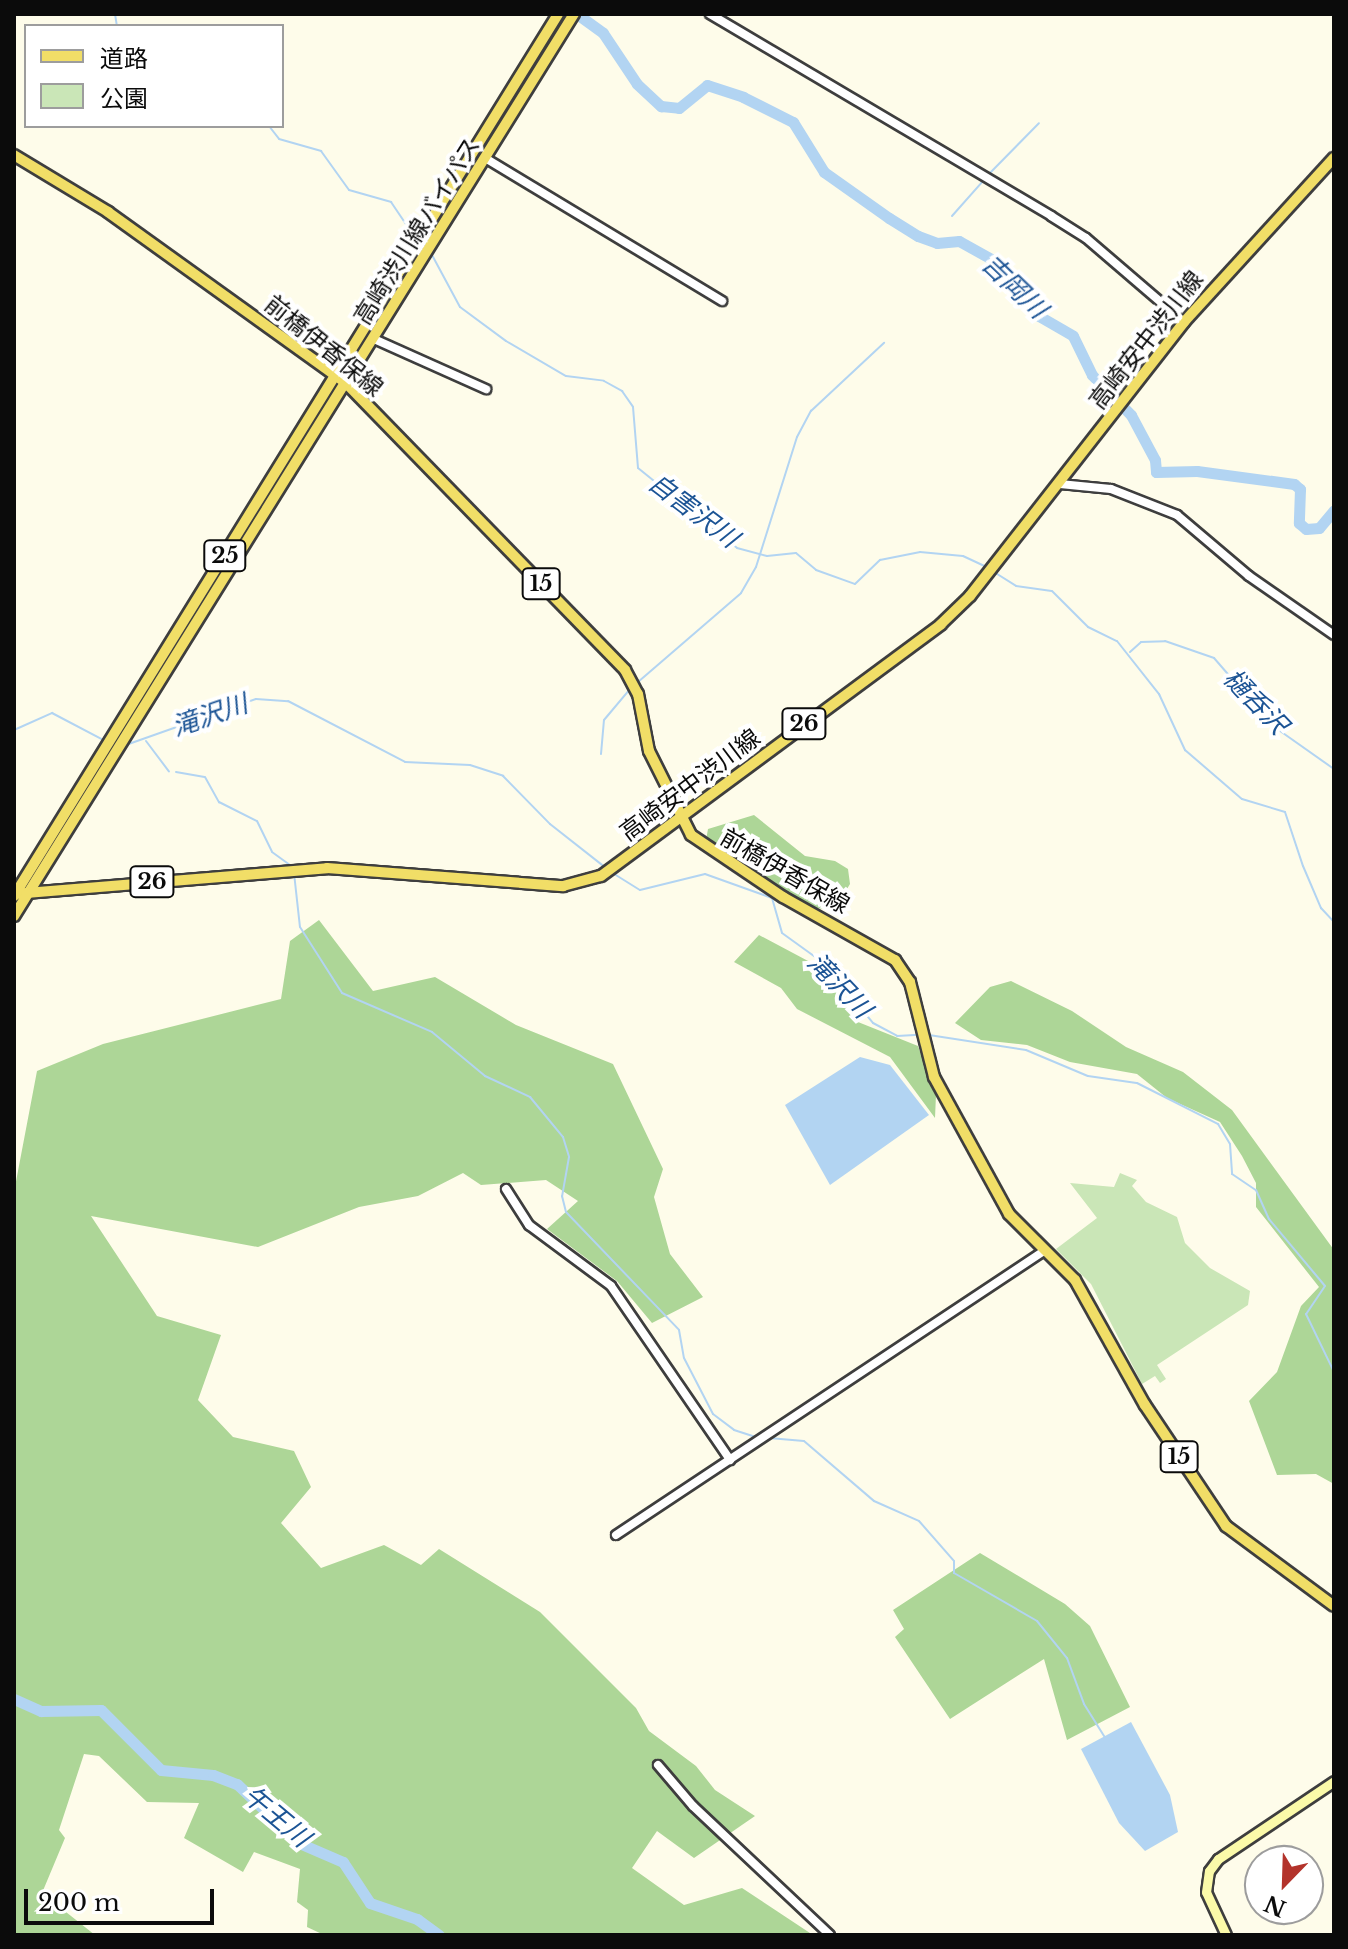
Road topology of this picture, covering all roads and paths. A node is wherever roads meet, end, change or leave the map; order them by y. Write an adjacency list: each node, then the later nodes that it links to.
1 (574, 14): 5 (main road, 高崎渋川線バイパス / 25)
2 (710, 14): 8 (street)
3 (556, 18): 10 (main road, 高崎渋川線バイパス / 25)
4 (14, 155): 10 (main road, 前橋伊香保線 / 15)
5 (485, 158): 7 (street); 9 (main road, 高崎渋川線バイパス / 25)
6 (1334, 158): 8 (main road, 高崎安中渋川線 / 26)
7 (722, 301)
8 (1184, 322): 13 (main road, 高崎安中渋川線 / 26)
9 (374, 339): 11 (main road, 高崎渋川線バイパス / 25); 12 (street)
10 (336, 375): 11 (main road, 前橋伊香保線 / 15); 16 (main road, 高崎渋川線バイパス / 25)
11 (346, 383): 15 (main road, 前橋伊香保線 / 15); 16 (main road, 高崎渋川線バイパス / 25)
12 (486, 389)
13 (1060, 484): 14 (street); 15 (main road, 高崎安中渋川線 / 26)
14 (1334, 635)
15 (680, 819): 16 (main road, 高崎安中渋川線 / 26); 19 (main road, 前橋伊香保線 / 15)
16 (18, 894): 17 (main road, 高崎渋川線バイパス / 25)
17 (14, 916)
18 (506, 1189): 20 (street)
19 (1044, 1251): 20 (street); 22 (main road, 前橋伊香保線 / 15)
20 (730, 1460): 21 (street)
21 (616, 1535)
22 (1334, 1606)
23 (658, 1765): 25 (street)
24 (1334, 1781): 26 (main road)
25 (830, 1935)
26 (1226, 1935)

